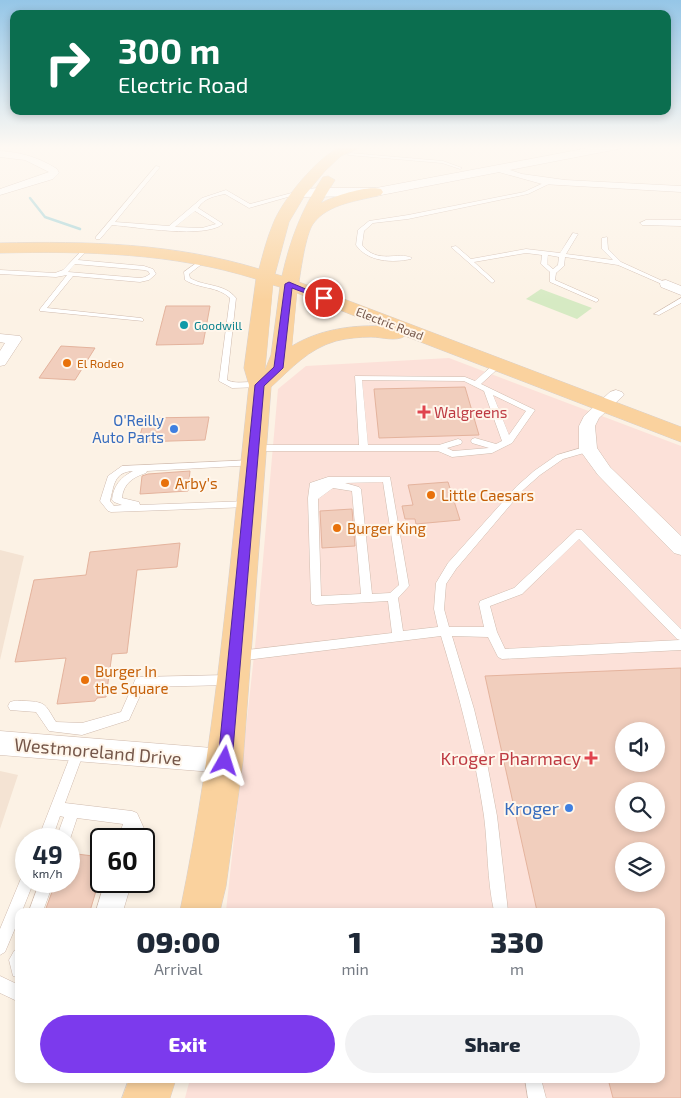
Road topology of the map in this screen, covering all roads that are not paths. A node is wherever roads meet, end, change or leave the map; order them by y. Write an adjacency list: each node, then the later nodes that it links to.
1 (132, 197): 11 (lane)
2 (210, 197): 9 (lane)
3 (235, 197): 4 (lane)
4 (283, 197)
5 (297, 197): 29 (main road)
6 (318, 197): 10 (main road)
7 (353, 197): 10 (main road)
8 (506, 197): 23 (lane)
9 (194, 208): 14 (lane); 14 (lane)
10 (305, 222): 34 (main road)
11 (110, 223): 14 (lane); 18 (lane)
12 (646, 223): 13 (street)
13 (681, 223)
14 (170, 228)
15 (575, 234): 22 (lane)
16 (605, 238): 27 (lane)
17 (0, 239): 18 (main road, Electric Road)
18 (92, 242): 20 (main road, Electric Road); 24 (main road, Electric Road); 26 (lane); 29 (main road, Electric Road)
19 (454, 247): 25 (lane)
20 (0, 248)
21 (542, 253): 22 (lane); 25 (lane); 28 (lane); 31 (lane)
22 (561, 255): 27 (lane); 31 (lane)
23 (409, 258)
24 (204, 260): 29 (main road, Electric Road); 46 (lane)
25 (470, 261): 28 (lane)
26 (74, 262): 32 (lane); 33 (lane)
27 (619, 263): 36 (lane)
28 (476, 267): 35 (lane)
29 (266, 271): 34 (main road, Electric Road); 46 (main road)
30 (0, 272): 32 (lane)
31 (553, 272): 38 (lane)
32 (62, 273): 33 (lane)
33 (72, 274): 41 (lane)
34 (291, 279): 43 (main road, Electric Road); 46 (main road); 49 (main road, Electric Road)
35 (492, 281)
36 (666, 284): 37 (street)
37 (681, 291)
38 (596, 300)
39 (681, 300): 40 (lane)
40 (657, 314)
41 (142, 320)
42 (0, 338): 44 (street)
43 (426, 338): 45 (main road, Electric Road); 46 (main road)
44 (2, 357)
45 (498, 365): 47 (lane); 49 (main road, Electric Road)
46 (269, 377): 59 (main road)
47 (476, 384): 48 (lane); 56 (lane)
48 (487, 389): 54 (lane); 54 (lane)
49 (610, 400): 50 (main road, Electric Road); 51 (main road, Electric Road); 58 (street)
50 (681, 419)
51 (681, 435)
52 (475, 441): 55 (lane)
53 (458, 442): 57 (lane)
54 (507, 442): 55 (lane)
55 (497, 447): 57 (lane)
56 (364, 448): 57 (lane); 59 (lane)
57 (439, 448)
58 (588, 449): 62 (street); 65 (lane)
59 (254, 456): 61 (main road); 61 (lane)
60 (313, 498): 63 (lane); 64 (lane); 64 (lane)
61 (249, 504): 70 (main road)
62 (681, 548)
63 (393, 597): 64 (lane); 68 (lane)
64 (367, 598)
65 (445, 631): 66 (lane); 68 (lane); 91 (lane)
66 (491, 632): 67 (lane); 69 (lane)
67 (681, 636)
68 (398, 637): 70 (lane)
69 (681, 646)
70 (234, 668): 72 (lane); 74 (main road)
71 (14, 706): 72 (lane)
72 (81, 739): 73 (street, Westmoreland Drive); 74 (street, Westmoreland Drive); 75 (lane)
73 (0, 742)
74 (225, 761): 90 (main road)
75 (57, 809): 76 (lane); 78 (lane)
76 (73, 811): 77 (lane); 79 (lane)
77 (132, 818): 80 (lane); 81 (lane)
78 (49, 828)
79 (67, 828)
80 (129, 828)
81 (137, 828)
82 (22, 893): 86 (lane)
83 (43, 893): 87 (lane)
84 (108, 893): 88 (lane)
85 (121, 893): 89 (lane)
86 (16, 908)
87 (37, 908)
88 (104, 908)
89 (117, 908)
90 (201, 908)
91 (501, 908)
92 (15, 910): 93 (lane)
93 (0, 947)
94 (0, 984): 95 (lane)
95 (15, 992)
96 (151, 1083): 98 (main road)
97 (534, 1083): 99 (lane)
98 (146, 1098)
99 (536, 1098)

